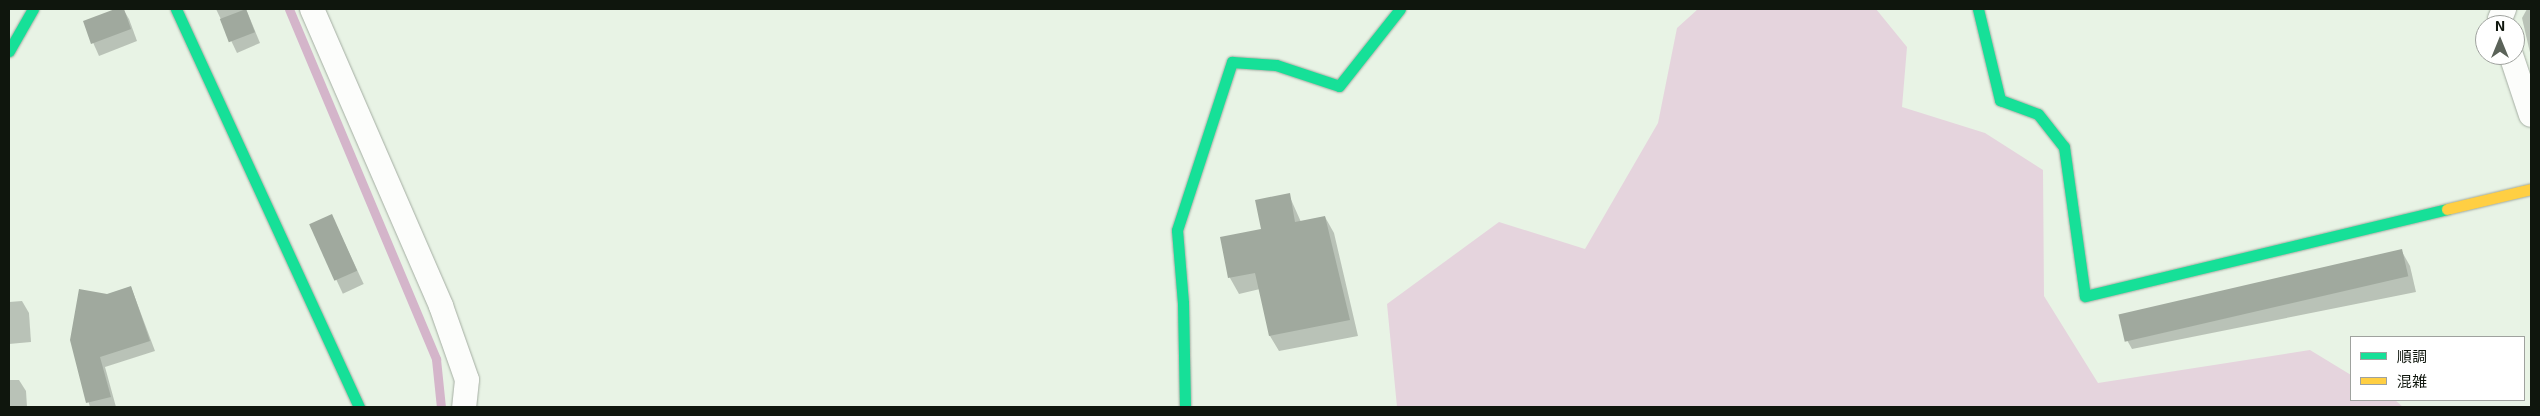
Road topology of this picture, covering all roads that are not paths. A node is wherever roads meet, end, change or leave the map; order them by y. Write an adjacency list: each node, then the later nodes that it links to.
1 (34, 9): 6 (street)
2 (176, 9): 10 (street)
3 (312, 9): 11 (street)
4 (1400, 9): 12 (street)
5 (1978, 9): 9 (street)
6 (9, 50)
7 (2515, 65): 8 (street)
8 (2531, 115)
9 (2531, 189)
10 (359, 407)
11 (464, 407)
12 (1185, 407)

